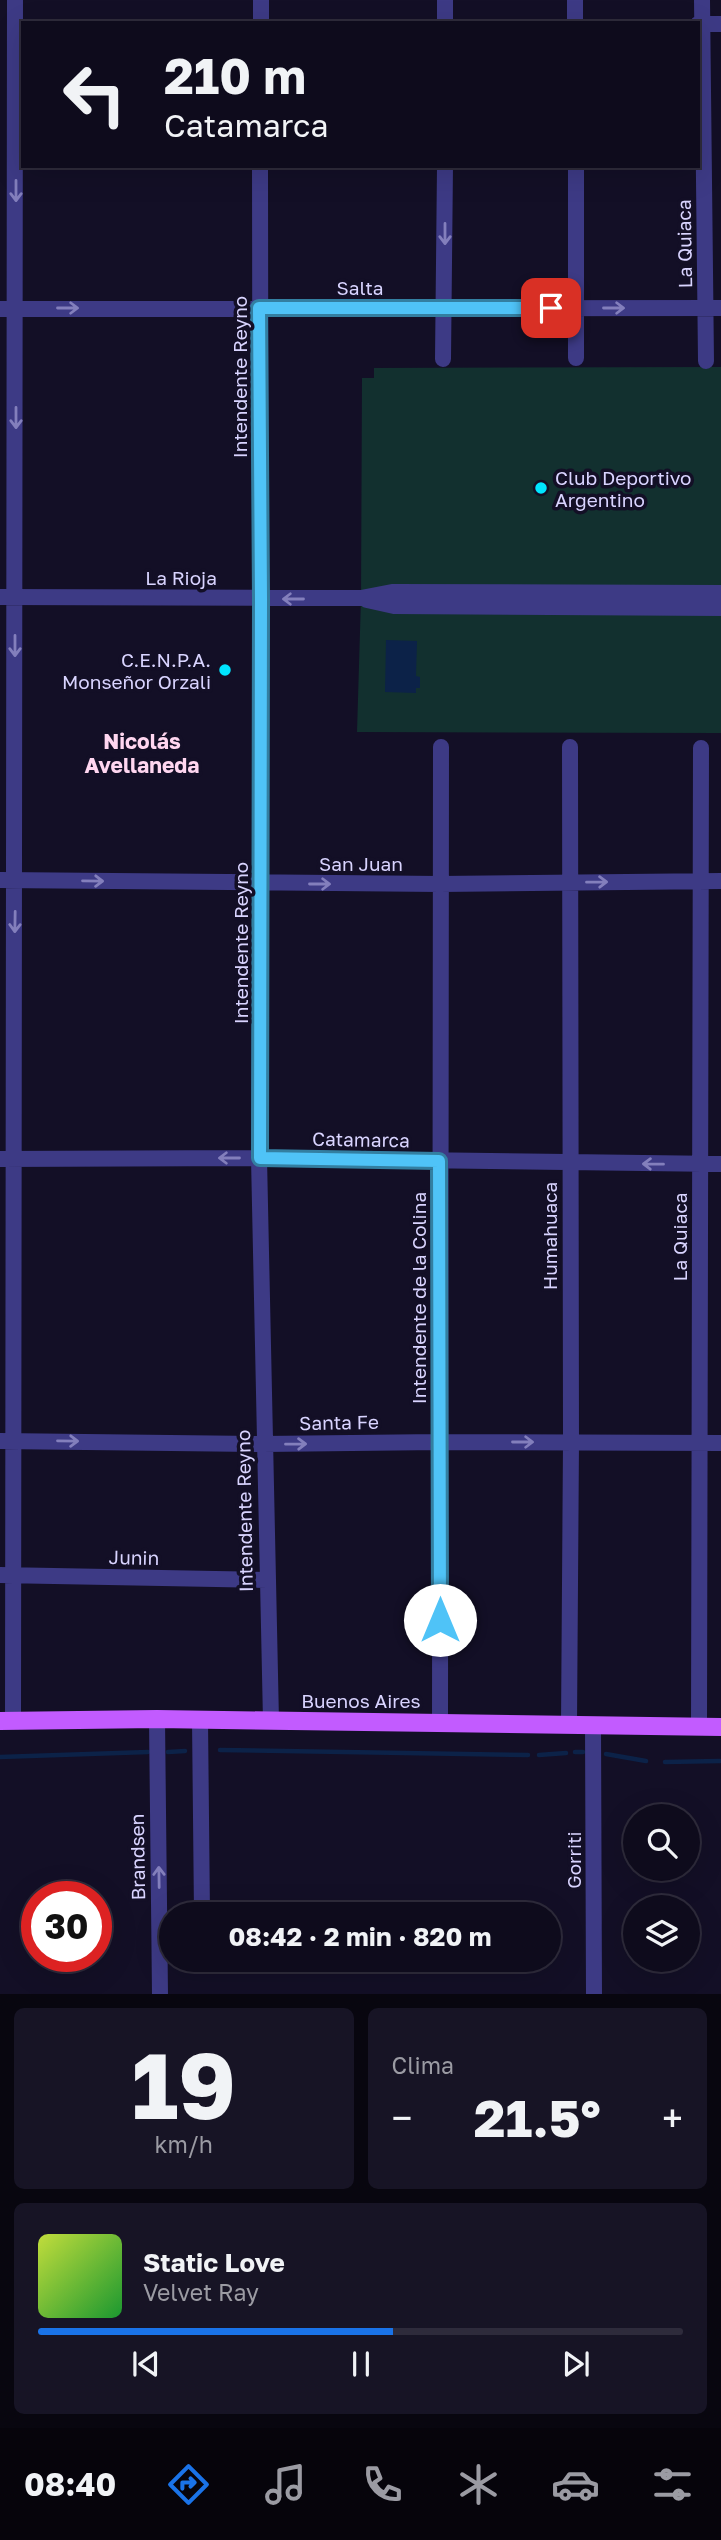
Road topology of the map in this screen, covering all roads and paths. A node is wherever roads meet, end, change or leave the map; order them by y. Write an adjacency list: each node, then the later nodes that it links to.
1 (15, 0): 11 (street)
2 (261, 0): 6 (street)
3 (445, 0): 7 (street)
4 (575, 0): 8 (street)
5 (702, 0): 9 (street, La Quiaca)
6 (261, 21)
7 (445, 21)
8 (575, 21)
9 (700, 24): 10 (street); 18 (street, La Quiaca)
10 (721, 24)
11 (13, 27): 19 (street, one-way to 19)
12 (260, 168): 15 (street, Intendente Reyno)
13 (445, 168): 16 (street, one-way to 16)
14 (576, 168): 17 (street)
15 (259, 308): 16 (street, Salta); 19 (street, Salta, one-way to 15); 25 (street, Intendente Reyno)
16 (444, 308): 17 (street, Salta); 21 (street)
17 (578, 308): 18 (street, Salta, one-way to 18); 20 (street)
18 (713, 308): 22 (street, La Quiaca)
19 (8, 309): 24 (street, one-way to 24)
20 (576, 358)
21 (443, 359)
22 (706, 361)
23 (721, 593): 26 (street)
24 (7, 597): 25 (street, La Rioja); 31 (street, one-way to 31)
25 (261, 599): 26 (street, La Rioja, one-way to 25); 34 (street, Intendente Reyno)
26 (543, 600): 27 (street)
27 (721, 608)
28 (441, 747): 36 (street, Intendente de la Colina)
29 (570, 747): 35 (street, Humahuaca)
30 (701, 748): 32 (street, La Quiaca)
31 (8, 880): 34 (street, San Juan, one-way to 34); 37 (street, one-way to 37)
32 (699, 881): 33 (street, San Juan); 35 (street, San Juan, one-way to 32); 42 (street, La Quiaca)
33 (721, 881)
34 (261, 883): 36 (street, San Juan, one-way to 36); 38 (street, Intendente Reyno)
35 (571, 883): 36 (street, San Juan); 41 (street, Humahuaca)
36 (440, 884): 40 (street, Intendente de la Colina)
37 (7, 1032): 39 (street)
38 (260, 1158): 39 (street, Catamarca, one-way to 39); 40 (street, Catamarca); 49 (street, Intendente Reyno)
39 (7, 1159): 44 (street)
40 (439, 1161): 41 (street, Catamarca); 45 (street, Intendente de la Colina)
41 (570, 1163): 42 (street, Catamarca, one-way to 41); 46 (street, Humahuaca)
42 (700, 1164): 43 (street, Catamarca); 47 (street, La Quiaca)
43 (721, 1164)
44 (7, 1441): 49 (street, Santa Fe, one-way to 49); 50 (street)
45 (440, 1442): 46 (street, Santa Fe, one-way to 46); 49 (street, Santa Fe, one-way to 45); 56 (street, Intendente de la Colina)
46 (571, 1442): 47 (street, Santa Fe); 57 (street, Humahuaca)
47 (698, 1443): 48 (street, Santa Fe); 59 (street, La Quiaca)
48 (721, 1443)
49 (263, 1444): 51 (street, Intendente Reyno)
50 (7, 1576): 51 (street, Junin); 54 (street)
51 (267, 1580): 55 (street, Intendente Reyno)
52 (157, 1719): 53 (main road, Buenos Aires); 54 (main road, Buenos Aires); 62 (street, Brandsen, one-way to 52)
53 (200, 1720): 55 (main road, Buenos Aires); 61 (street)
54 (6, 1721)
55 (271, 1721): 56 (main road, Buenos Aires)
56 (440, 1722): 57 (main road, Buenos Aires)
57 (569, 1724): 58 (main road, Buenos Aires)
58 (593, 1725): 59 (main road, Buenos Aires); 63 (street, Gorriti)
59 (699, 1727): 60 (main road, Buenos Aires)
60 (721, 1727)
61 (202, 1902)
62 (160, 1994)
63 (594, 1994)

